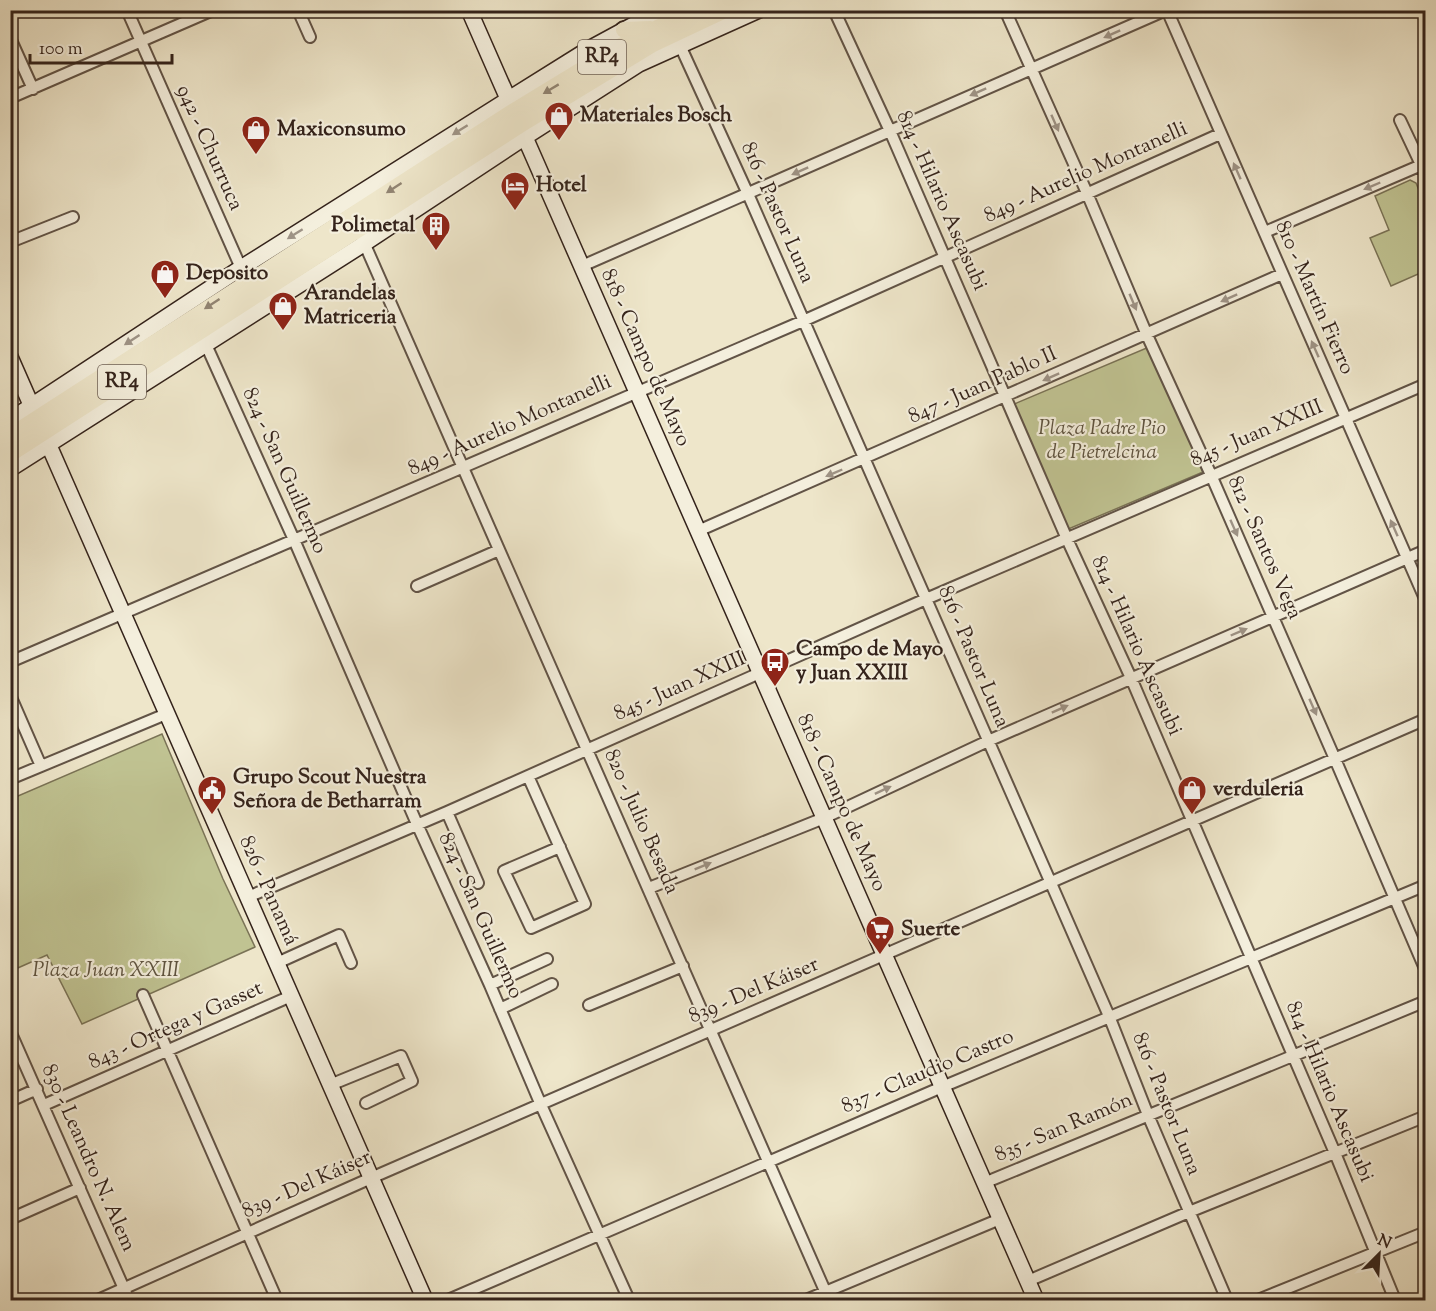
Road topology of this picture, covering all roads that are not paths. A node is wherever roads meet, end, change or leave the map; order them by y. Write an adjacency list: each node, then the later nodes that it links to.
1 (127, 10): 17 (street, 942 - Churruca)
2 (213, 10): 17 (street)
3 (298, 10): 14 (street)
4 (469, 10): 21 (street, 818 - Campo de Mayo)
5 (661, 10): 13 (street)
6 (694, 10): 12 (main road, RP4)
7 (725, 10): 16 (main road, RP4)
8 (759, 10): 16 (street)
9 (834, 10): 23 (street, 814 - Hilario Ascasubi)
10 (1005, 10): 18 (street, 812 - Santos Vega)
11 (1167, 10): 18 (street, one-way to 18); 24 (street, 810 - Martín Fierro)
12 (654, 29): 13 (main road); 21 (main road, RP4, one-way to 21)
13 (624, 30): 21 (street)
14 (310, 37)
15 (10, 38): 19 (street)
16 (677, 39): 21 (main road, RP4); 27 (street, 816 - Pastor Luna)
17 (141, 42): 19 (street); 34 (street, 942 - Churruca)
18 (1032, 69): 23 (street, one-way to 23); 26 (street, 812 - Santos Vega, one-way to 26)
19 (33, 89): 20 (street)
20 (10, 98)
21 (517, 118): 30 (main road, RP4); 33 (street, 818 - Campo de Mayo); 34 (street, one-way to 34); 37 (main road, RP4, one-way to 37)
22 (1400, 120): 25 (street)
23 (890, 131): 27 (street, one-way to 27); 32 (street, 814 - Hilario Ascasubi)
24 (1221, 135): 26 (street, 849 - Aurelio Montanelli); 29 (street, 810 - Martín Fierro, one-way to 24)
25 (1424, 168): 29 (street, one-way to 29)
26 (1087, 193): 32 (street, 849 - Aurelio Montanelli); 38 (street, 812 - Santos Vega, one-way to 38)
27 (748, 194): 33 (street); 36 (street, 816 - Pastor Luna)
28 (73, 217): 31 (street)
29 (1265, 232): 35 (street, 810 - Martín Fierro)
30 (361, 236): 37 (main road, RP4); 49 (street, 820 - Julio Besada)
31 (10, 242)
32 (945, 258): 36 (street, 849 - Aurelio Montanelli); 42 (street, 814 - Hilario Ascasubi)
33 (582, 266): 41 (street, 818 - Campo de Mayo)
34 (241, 268): 45 (street, one-way to 45)
35 (1282, 274): 38 (street, 847 - Juan Pablo II, one-way to 38); 43 (street, 810 - Martín Fierro, one-way to 35)
36 (803, 321): 41 (street, 849 - Aurelio Montanelli); 48 (street, 816 - Pastor Luna)
37 (199, 331): 45 (main road, RP4); 45 (street); 54 (street, 824 - San Guillermo)
38 (1147, 335): 42 (street, 847 - Juan Pablo II, one-way to 42); 51 (street, 812 - Santos Vega)
39 (10, 357): 45 (street, 826 - Panamá)
40 (1425, 384): 43 (street, 845 - Juan XXIII)
41 (638, 392): 49 (street, 849 - Aurelio Montanelli); 52 (street, 818 - Campo de Mayo)
42 (1006, 396): 48 (street, 847 - Juan Pablo II); 53 (street, 814 - Hilario Ascasubi)
43 (1345, 417): 51 (street, 845 - Juan XXIII); 57 (street, 810 - Martín Fierro, one-way to 43)
44 (10, 420): 45 (street)
45 (41, 425): 46 (main road, RP4); 47 (main road, RP4); 50 (street); 61 (street, 826 - Panamá)
46 (10, 436)
47 (10, 454)
48 (864, 460): 52 (street, 847 - Juan Pablo II, one-way to 52); 59 (street, 816 - Pastor Luna)
49 (463, 468): 54 (street, 849 - Aurelio Montanelli); 55 (street, 820 - Julio Besada)
50 (10, 469)
51 (1211, 475): 53 (street, 845 - Juan XXIII); 62 (street, 812 - Santos Vega, one-way to 62)
52 (698, 531): 64 (street, 818 - Campo de Mayo)
53 (1067, 539): 59 (street, 845 - Juan XXIII); 65 (street, 814 - Hilario Ascasubi)
54 (295, 542): 61 (street, 849 - Aurelio Montanelli); 78 (street, 824 - San Guillermo)
55 (499, 550): 58 (street); 70 (street, 820 - Julio Besada)
56 (1425, 550): 57 (street)
57 (1407, 558): 60 (street, 810 - Martín Fierro); 62 (street)
58 (417, 586)
59 (926, 599): 64 (street, 845 - Juan XXIII); 69 (street, 816 - Pastor Luna)
60 (1425, 601)
61 (123, 615): 63 (street, 849 - Aurelio Montanelli); 67 (street, 826 - Panamá)
62 (1273, 617): 65 (street, one-way to 62); 71 (street, 812 - Santos Vega, one-way to 71)
63 (10, 662)
64 (760, 672): 70 (street, 845 - Juan XXIII); 76 (street, 818 - Campo de Mayo)
65 (1131, 678): 69 (street, one-way to 65); 77 (street, 814 - Hilario Ascasubi)
66 (10, 695): 72 (street)
67 (166, 714): 72 (street); 84 (street, 826 - Panamá)
68 (1425, 719): 71 (street, 839 - Del Káiser)
69 (988, 741): 76 (street, one-way to 69); 80 (street, 816 - Pastor Luna)
70 (588, 749): 73 (street, 845 - Juan XXIII); 83 (street, 820 - Julio Besada)
71 (1335, 759): 77 (street, 839 - Del Káiser); 85 (street, 812 - Santos Vega)
72 (41, 766): 74 (street)
73 (528, 776): 75 (street, 845 - Juan XXIII); 79 (street)
74 (10, 779)
75 (447, 812): 78 (street, 845 - Juan XXIII); 81 (street)
76 (824, 818): 83 (street, one-way to 76); 86 (street, 818 - Campo de Mayo)
77 (1191, 821): 80 (street, 839 - Del Káiser); 87 (street, 814 - Hilario Ascasubi)
78 (417, 824): 84 (street, 845 - Juan XXIII); 94 (street, 824 - San Guillermo)
79 (560, 847): 79 (street)
80 (1050, 881): 86 (street, 839 - Del Káiser); 100 (street, 816 - Pastor Luna)
81 (478, 883)
82 (1425, 885): 85 (street, 837 - Claudio Castro)
83 (649, 888): 91 (street, 820 - Julio Besada)
84 (248, 897): 89 (street, 826 - Panamá)
85 (1396, 898): 87 (street, 837 - Claudio Castro); 92 (street, 812 - Santos Vega)
86 (885, 956): 102 (street, 839 - Del Káiser); 106 (street, 818 - Campo de Mayo)
87 (1251, 958): 100 (street, 837 - Claudio Castro); 104 (street, 814 - Hilario Ascasubi)
88 (548, 959): 94 (street)
89 (277, 963): 90 (street); 96 (street, 826 - Panamá)
90 (351, 963)
91 (683, 966): 98 (street); 102 (street, 820 - Julio Besada)
92 (1425, 971)
93 (552, 984): 99 (street)
94 (490, 985): 99 (street, 824 - San Guillermo)
95 (143, 995): 103 (street)
96 (291, 996): 103 (street, 843 - Ortega y Gasset); 105 (street, 826 - Panamá)
97 (1425, 1001): 104 (street, 835 - San Ramón)
98 (589, 1005)
99 (500, 1009): 111 (street, 824 - San Guillermo)
100 (1109, 1016): 106 (street, 837 - Claudio Castro); 112 (street, 816 - Pastor Luna)
101 (10, 1031): 107 (street, 830 - Leandro N. Alem)
102 (711, 1031): 111 (street, 839 - Del Káiser); 115 (street, 820 - Julio Besada)
103 (168, 1051): 110 (street, 843 - Ortega y Gasset); 122 (street)
104 (1292, 1056): 112 (street, 835 - San Ramón); 114 (street, 814 - Hilario Ascasubi)
105 (330, 1085): 109 (street); 116 (street, 826 - Panamá)
106 (942, 1087): 115 (street, 837 - Claudio Castro); 117 (street, 818 - Campo de Mayo)
107 (37, 1089): 108 (street); 110 (street, 830 - Leandro N. Alem)
108 (10, 1101)
109 (366, 1102)
110 (44, 1105): 118 (street, 830 - Leandro N. Alem)
111 (541, 1105): 116 (street, 839 - Del Káiser); 124 (street, 824 - San Guillermo)
112 (1148, 1114): 117 (street, 835 - San Ramón); 119 (street, 816 - Pastor Luna)
113 (1425, 1116): 114 (street)
114 (1335, 1153): 119 (street); 125 (street, 814 - Hilario Ascasubi)
115 (769, 1163): 124 (street, 837 - Claudio Castro); 128 (street, 820 - Julio Besada)
116 (371, 1178): 122 (street, 839 - Del Káiser); 132 (street, 826 - Panamá)
117 (984, 1183): 121 (street, 818 - Campo de Mayo)
118 (80, 1188): 120 (street); 127 (street, 830 - Leandro N. Alem)
119 (1189, 1212): 126 (street); 137 (street, 816 - Pastor Luna)
120 (10, 1219)
121 (1000, 1219): 126 (street, 818 - Campo de Mayo); 128 (street)
122 (248, 1232): 127 (street, 839 - Del Káiser); 131 (street)
123 (1425, 1232): 125 (street)
124 (599, 1235): 133 (street, 837 - Claudio Castro); 134 (street, 824 - San Guillermo)
125 (1375, 1253): 138 (street); 139 (street, 814 - Hilario Ascasubi)
126 (1028, 1281): 136 (street, 818 - Campo de Mayo)
127 (124, 1289): 129 (street, 839 - Del Káiser); 130 (street, 830 - Leandro N. Alem)
128 (827, 1296): 135 (street)
129 (98, 1300)
130 (129, 1300)
131 (277, 1300)
132 (425, 1300)
133 (448, 1300)
134 (629, 1300)
135 (806, 1300)
136 (1036, 1300)
137 (1227, 1300)
138 (1258, 1300)
139 (1395, 1300)

